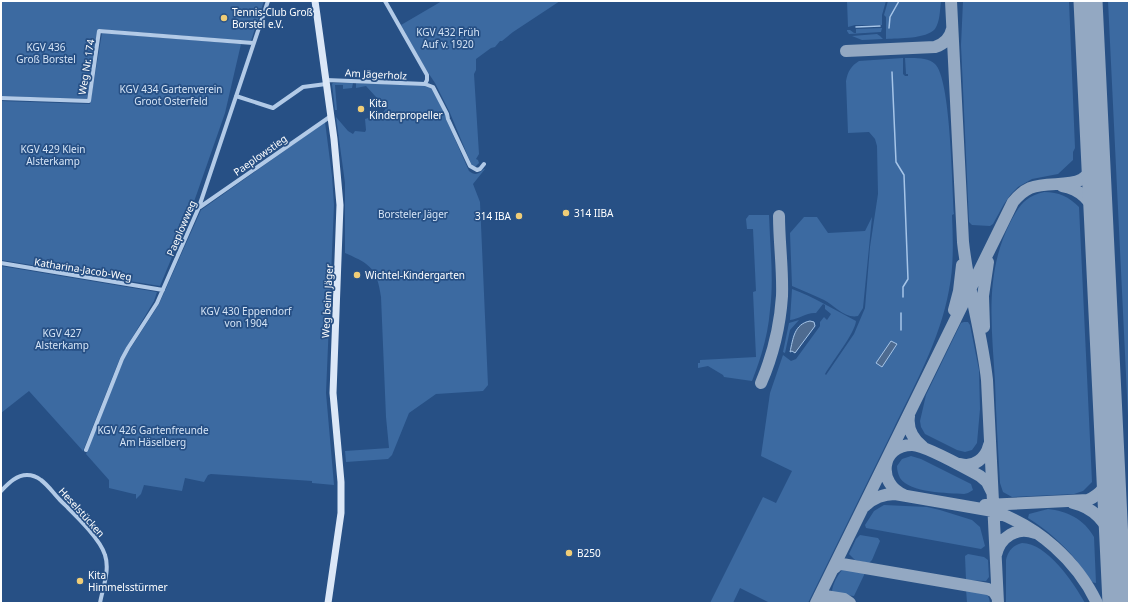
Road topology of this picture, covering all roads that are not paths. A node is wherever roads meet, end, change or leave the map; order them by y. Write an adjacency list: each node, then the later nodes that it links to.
1 (268, 1): 4 (street, Paeplowweg)
2 (315, 1): 5 (street, Weg beim Jäger)
3 (385, 1): 6 (street)
4 (253, 43): 7 (street, Paeplowweg); 8 (street, Weg Nr. 174)
5 (326, 82): 6 (street, Am Jägerholz); 7 (street, Am Jägerholz); 9 (street, Weg beim Jäger)
6 (425, 84): 10 (street)
7 (236, 96): 11 (street, Paeplowweg)
8 (1, 98)
9 (331, 116): 11 (street, Paeplowstieg); 17 (street, Weg beim Jäger)
10 (484, 164)
11 (199, 208): 13 (street, Paeplowweg)
12 (1, 263): 13 (street, Katharina-Jacob-Weg)
13 (163, 290): 14 (street, Paeplowweg)
14 (86, 450)
15 (1, 490): 16 (street, Heselstücken)
16 (100, 603)
17 (328, 603)

